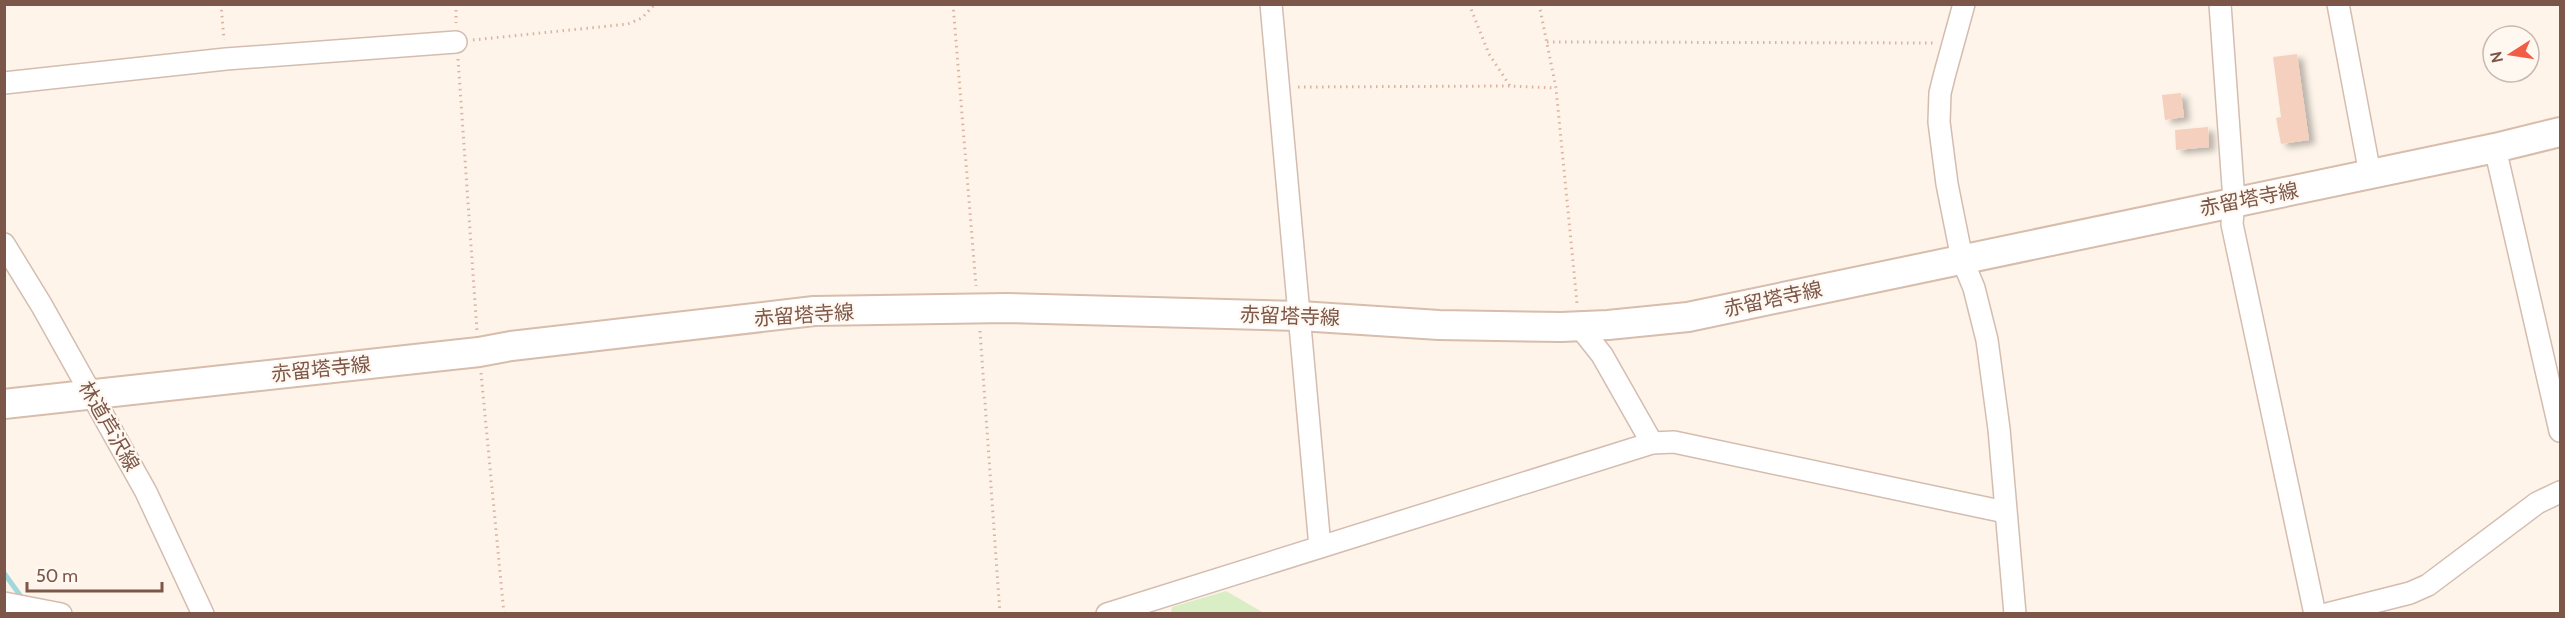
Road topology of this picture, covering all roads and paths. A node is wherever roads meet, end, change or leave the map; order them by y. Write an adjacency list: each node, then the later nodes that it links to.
1 (221, 4): 13 (path)
2 (654, 4): 10 (path)
3 (953, 4): 24 (path)
4 (1271, 4): 16 (street)
5 (1469, 4): 15 (path)
6 (1539, 4): 11 (path)
7 (1964, 4): 12 (street)
8 (2220, 4): 21 (street)
9 (2338, 4): 20 (street)
10 (456, 42): 13 (street); 27 (path)
11 (1547, 42): 12 (path); 17 (path)
12 (1953, 43): 23 (street)
13 (226, 59): 14 (street)
14 (4, 83)
15 (1510, 86): 16 (path); 17 (path)
16 (1278, 87): 25 (street)
17 (1556, 88): 26 (path)
18 (2560, 132): 19 (main road, 赤留塔寺線)
19 (2495, 148): 20 (main road, 赤留塔寺線); 30 (street)
20 (2370, 174): 21 (main road, 赤留塔寺線)
21 (2234, 201): 23 (main road, 赤留塔寺線); 42 (street)
22 (4, 244): 28 (street, 林道芦沢線)
23 (1962, 259): 26 (main road, 赤留塔寺線); 33 (street)
24 (978, 310): 25 (main road, 赤留塔寺線); 27 (main road, 赤留塔寺線); 39 (path)
25 (1300, 316): 26 (main road, 赤留塔寺線); 34 (street)
26 (1579, 326): 31 (street)
27 (479, 352): 28 (main road, 赤留塔寺線); 38 (path)
28 (90, 393): 29 (main road, 赤留塔寺線); 37 (street, 林道芦沢線)
29 (4, 404)
30 (2560, 431)
31 (1652, 444): 33 (street); 34 (street)
32 (2560, 492): 43 (street)
33 (2005, 512): 41 (street)
34 (1320, 547): 40 (street)
35 (4, 603): 36 (street)
36 (61, 614)
37 (203, 614)
38 (504, 614)
39 (1000, 614)
40 (1107, 614)
41 (2015, 614)
42 (2316, 614)
43 (2327, 614)

